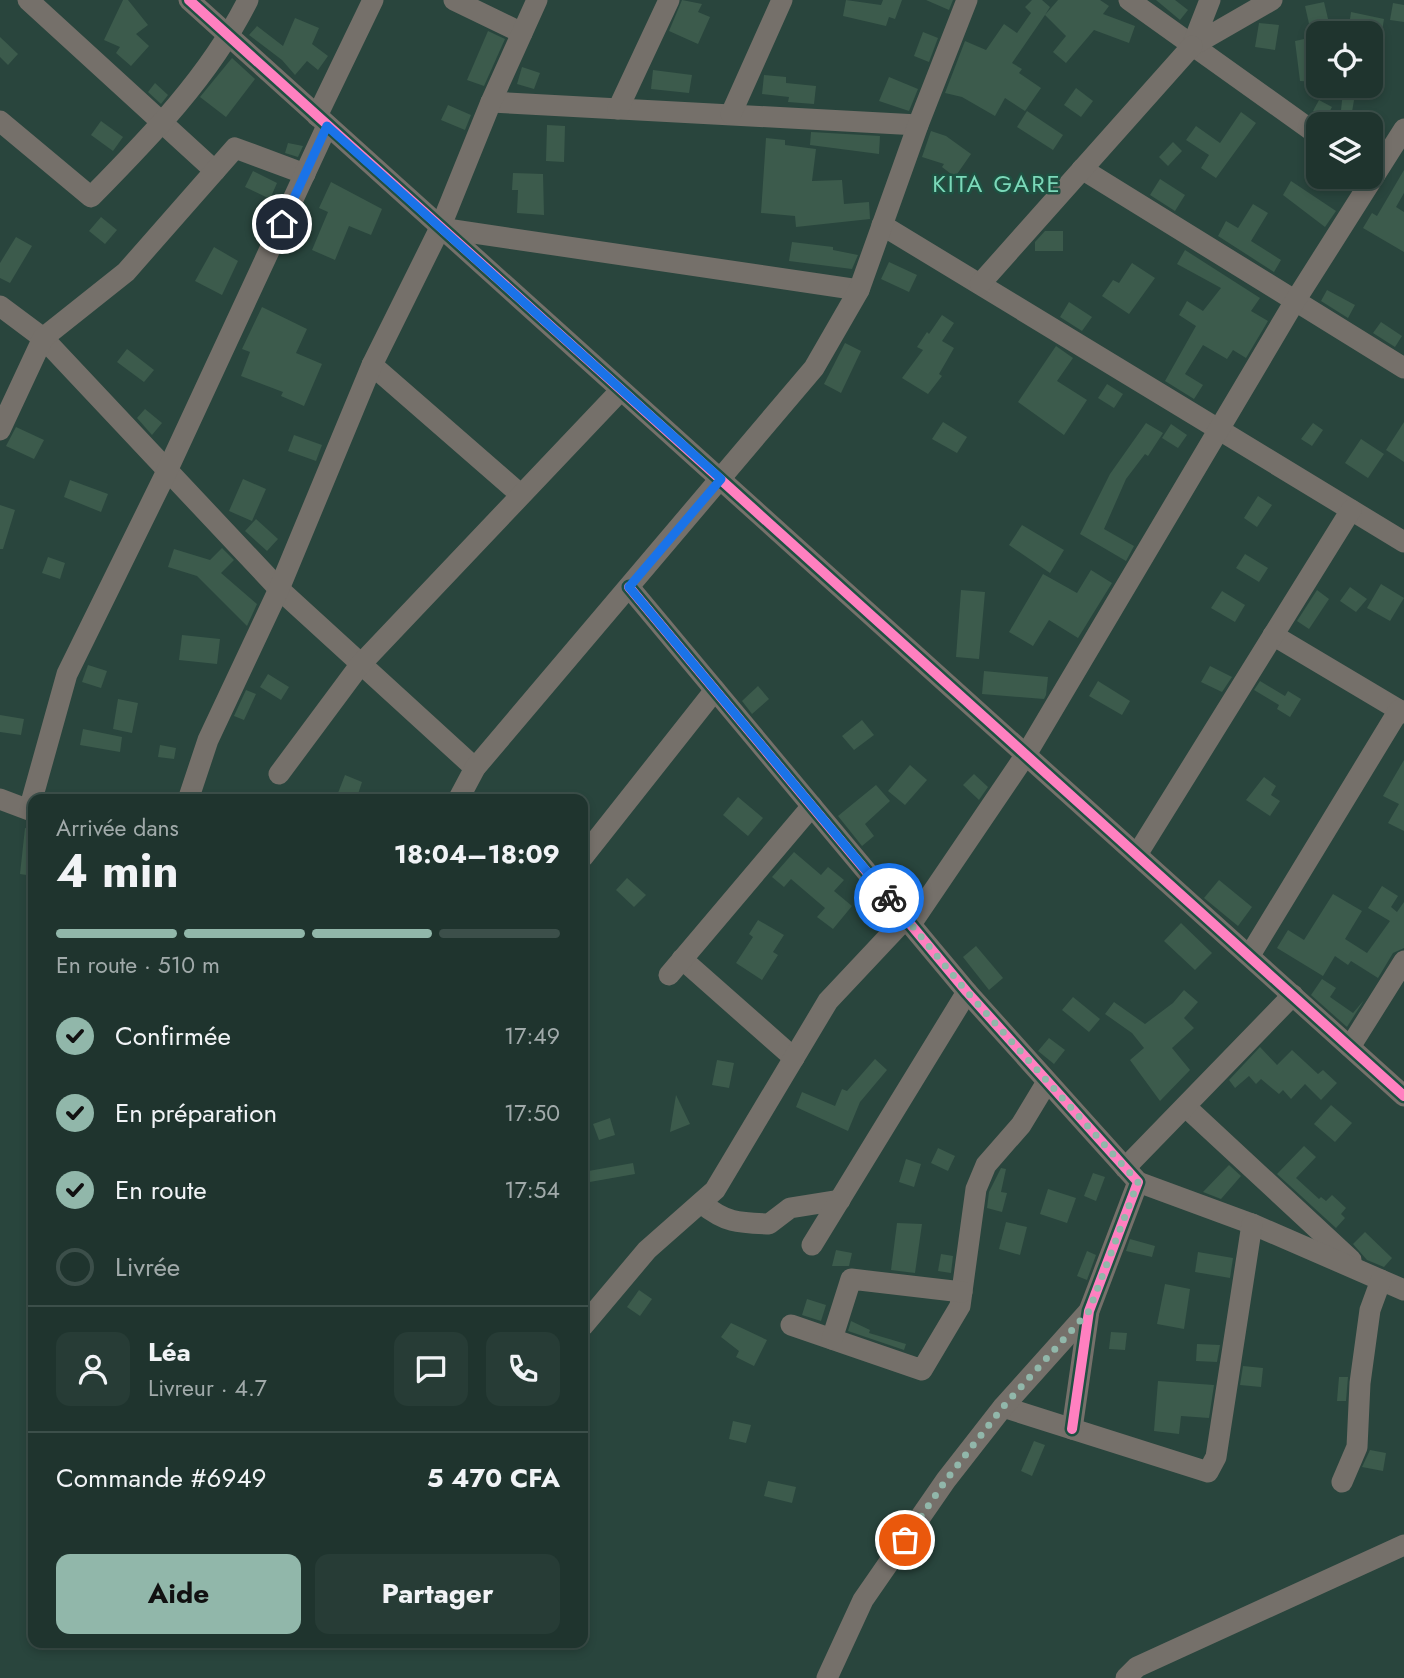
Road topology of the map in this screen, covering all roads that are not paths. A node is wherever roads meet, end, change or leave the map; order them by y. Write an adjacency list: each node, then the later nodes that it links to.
1 (28, 0): 21 (street)
2 (189, 0): 14 (street)
3 (248, 0): 14 (street)
4 (373, 0): 20 (street)
5 (454, 0): 13 (street)
6 (537, 0): 13 (street)
7 (669, 0): 17 (street)
8 (782, 0): 18 (street)
9 (967, 0): 22 (street)
10 (1129, 0): 15 (street)
11 (1210, 0): 15 (street)
12 (1272, 0): 15 (street)
13 (522, 33): 16 (street)
14 (230, 37): 20 (street); 21 (street)
15 (1192, 46): 23 (street); 26 (street)
16 (491, 102): 17 (street); 31 (street)
17 (618, 108): 18 (street)
18 (731, 114): 22 (street)
19 (0, 121): 21 (street)
20 (322, 121): 28 (street); 31 (street)
21 (163, 123): 27 (street)
22 (918, 125): 30 (street)
23 (1306, 127)
24 (1404, 129): 25 (street)
25 (1383, 159)
26 (1082, 169): 32 (street); 34 (street)
27 (215, 171): 28 (street); 36 (street)
28 (305, 174): 42 (street)
29 (1364, 189): 34 (street)
30 (882, 225): 32 (street); 33 (street)
31 (440, 228): 33 (street); 37 (street); 39 (street)
32 (981, 284): 41 (street)
33 (859, 290): 43 (street)
34 (1296, 301): 38 (street); 41 (street)
35 (0, 306): 36 (street)
36 (43, 338): 40 (street); 42 (street)
37 (372, 365): 44 (street); 48 (street)
38 (1404, 368)
39 (621, 390): 43 (street); 44 (street)
40 (0, 430)
41 (1219, 430): 45 (street); 53 (street)
42 (167, 471): 48 (street); 56 (street)
43 (721, 479): 47 (street); 53 (street)
44 (520, 494): 50 (street)
45 (1351, 510): 46 (street); 49 (street)
46 (1404, 542)
47 (629, 587): 51 (street); 54 (street)
48 (279, 589): 50 (street); 57 (street)
49 (1273, 635): 52 (street); 63 (street)
50 (360, 665): 54 (street); 55 (street)
51 (715, 690): 60 (street); 62 (street)
52 (1401, 712): 65 (street)
53 (1027, 754): 63 (street); 64 (street)
54 (475, 768): 58 (street)
55 (279, 774)
56 (33, 794)
57 (189, 794)
58 (461, 794)
59 (0, 799): 61 (street)
60 (812, 806): 64 (street); 70 (street)
61 (28, 810)
62 (588, 851)
63 (1138, 853): 65 (street)
64 (908, 921): 67 (street); 70 (street)
65 (1250, 955): 68 (street)
66 (1404, 961): 69 (street)
67 (967, 992): 71 (street); 75 (street)
68 (1293, 995): 69 (street); 73 (street)
69 (1350, 1046): 72 (street)
70 (794, 1058): 76 (street)
71 (1047, 1082): 74 (street); 81 (street)
72 (1404, 1096)
73 (1186, 1107): 74 (street); 79 (street)
74 (1131, 1175): 77 (street); 82 (street)
75 (840, 1200): 76 (street); 78 (street)
76 (701, 1203): 83 (street)
77 (1252, 1224): 79 (street); 87 (street)
78 (812, 1245)
79 (1372, 1275): 80 (street); 88 (street)
80 (1404, 1290)
81 (962, 1292): 85 (street); 85 (street)
82 (1089, 1311): 86 (street); 87 (street)
83 (588, 1320)
84 (791, 1325): 85 (street)
85 (832, 1339)
86 (1003, 1407): 87 (street); 90 (street)
87 (1072, 1429)
88 (1342, 1482)
89 (1404, 1545): 91 (street)
90 (827, 1678)
91 (1126, 1678)

